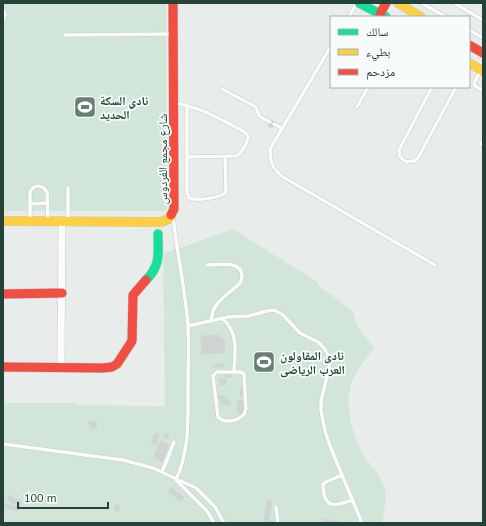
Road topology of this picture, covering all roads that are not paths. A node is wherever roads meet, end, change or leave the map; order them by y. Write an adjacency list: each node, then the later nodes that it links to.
1 (173, 3): 15 (main road, شارع مجمع الفردوس)
2 (358, 3): 8 (lane); 9 (main road)
3 (386, 3): 9 (main road)
4 (398, 3): 10 (main road)
5 (421, 3): 11 (lane)
6 (454, 3): 13 (lane)
7 (3, 10): 12 (lane)
8 (350, 16)
9 (383, 16)
10 (420, 16)
11 (444, 16)
12 (3, 20)
13 (483, 20)
14 (470, 31): 17 (lane)
15 (173, 34): 16 (lane); 28 (main road, شارع مجمع الفردوس)
16 (65, 35)
17 (483, 38)
18 (330, 48): 31 (lane)
19 (476, 49): 20 (main road)
20 (470, 61)
21 (470, 64): 22 (main road)
22 (482, 70): 27 (lane)
23 (367, 88): 30 (lane)
24 (431, 88): 25 (lane)
25 (455, 88)
26 (222, 89): 31 (lane)
27 (483, 91)
28 (174, 103): 29 (lane); 39 (main road, شارع مجمع الفردوس)
29 (187, 105): 34 (lane); 35 (lane)
30 (357, 107)
31 (282, 128): 46 (lane)
32 (483, 140): 33 (lane)
33 (480, 145)
34 (225, 156): 35 (lane); 35 (lane)
35 (187, 157)
36 (68, 188): 43 (lane)
37 (47, 203): 38 (lane); 38 (lane); 42 (lane)
38 (30, 204): 41 (lane)
39 (172, 214): 43 (main road, شارع مجمع الفردوس); 51 (lane)
40 (3, 221): 41 (main road, شارع مجمع الفردوس)
41 (30, 221): 42 (main road, شارع مجمع الفردوس)
42 (48, 221): 43 (main road, شارع مجمع الفردوس)
43 (65, 221): 47 (street)
44 (158, 234): 53 (main road)
45 (207, 265): 50 (lane)
46 (435, 265)
47 (62, 293): 48 (main road); 53 (street)
48 (3, 294)
49 (222, 318): 50 (lane); 54 (lane); 58 (lane)
50 (211, 320): 51 (lane)
51 (188, 326): 59 (lane)
52 (3, 367): 53 (main road)
53 (61, 368)
54 (234, 372): 54 (lane)
55 (174, 442): 57 (lane)
56 (3, 444): 57 (lane)
57 (162, 472): 59 (lane)
58 (342, 475): 60 (lane); 60 (lane)
59 (176, 480): 62 (lane); 63 (lane)
60 (353, 500): 65 (lane)
61 (276, 507): 64 (lane)
62 (214, 523)
63 (224, 523)
64 (278, 523)
65 (362, 523)

